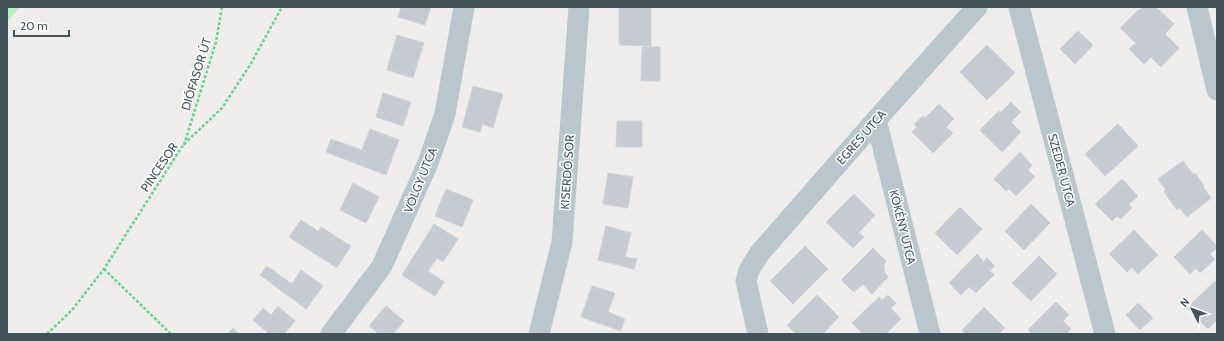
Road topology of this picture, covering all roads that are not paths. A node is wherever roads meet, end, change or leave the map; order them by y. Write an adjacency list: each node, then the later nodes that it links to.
1 (464, 7): 8 (street, VÖLGY UTCA)
2 (578, 7): 9 (street, KISERDŐ SOR)
3 (977, 7): 7 (street, EGRES UTCA)
4 (1019, 7): 12 (street, SZEDER UTCA)
5 (1197, 7): 6 (street)
6 (1217, 90)
7 (876, 120): 10 (street, EGRES UTCA); 11 (street, KÖKÉNY UTCA)
8 (331, 334)
9 (539, 334)
10 (758, 334)
11 (930, 334)
12 (1105, 334)

